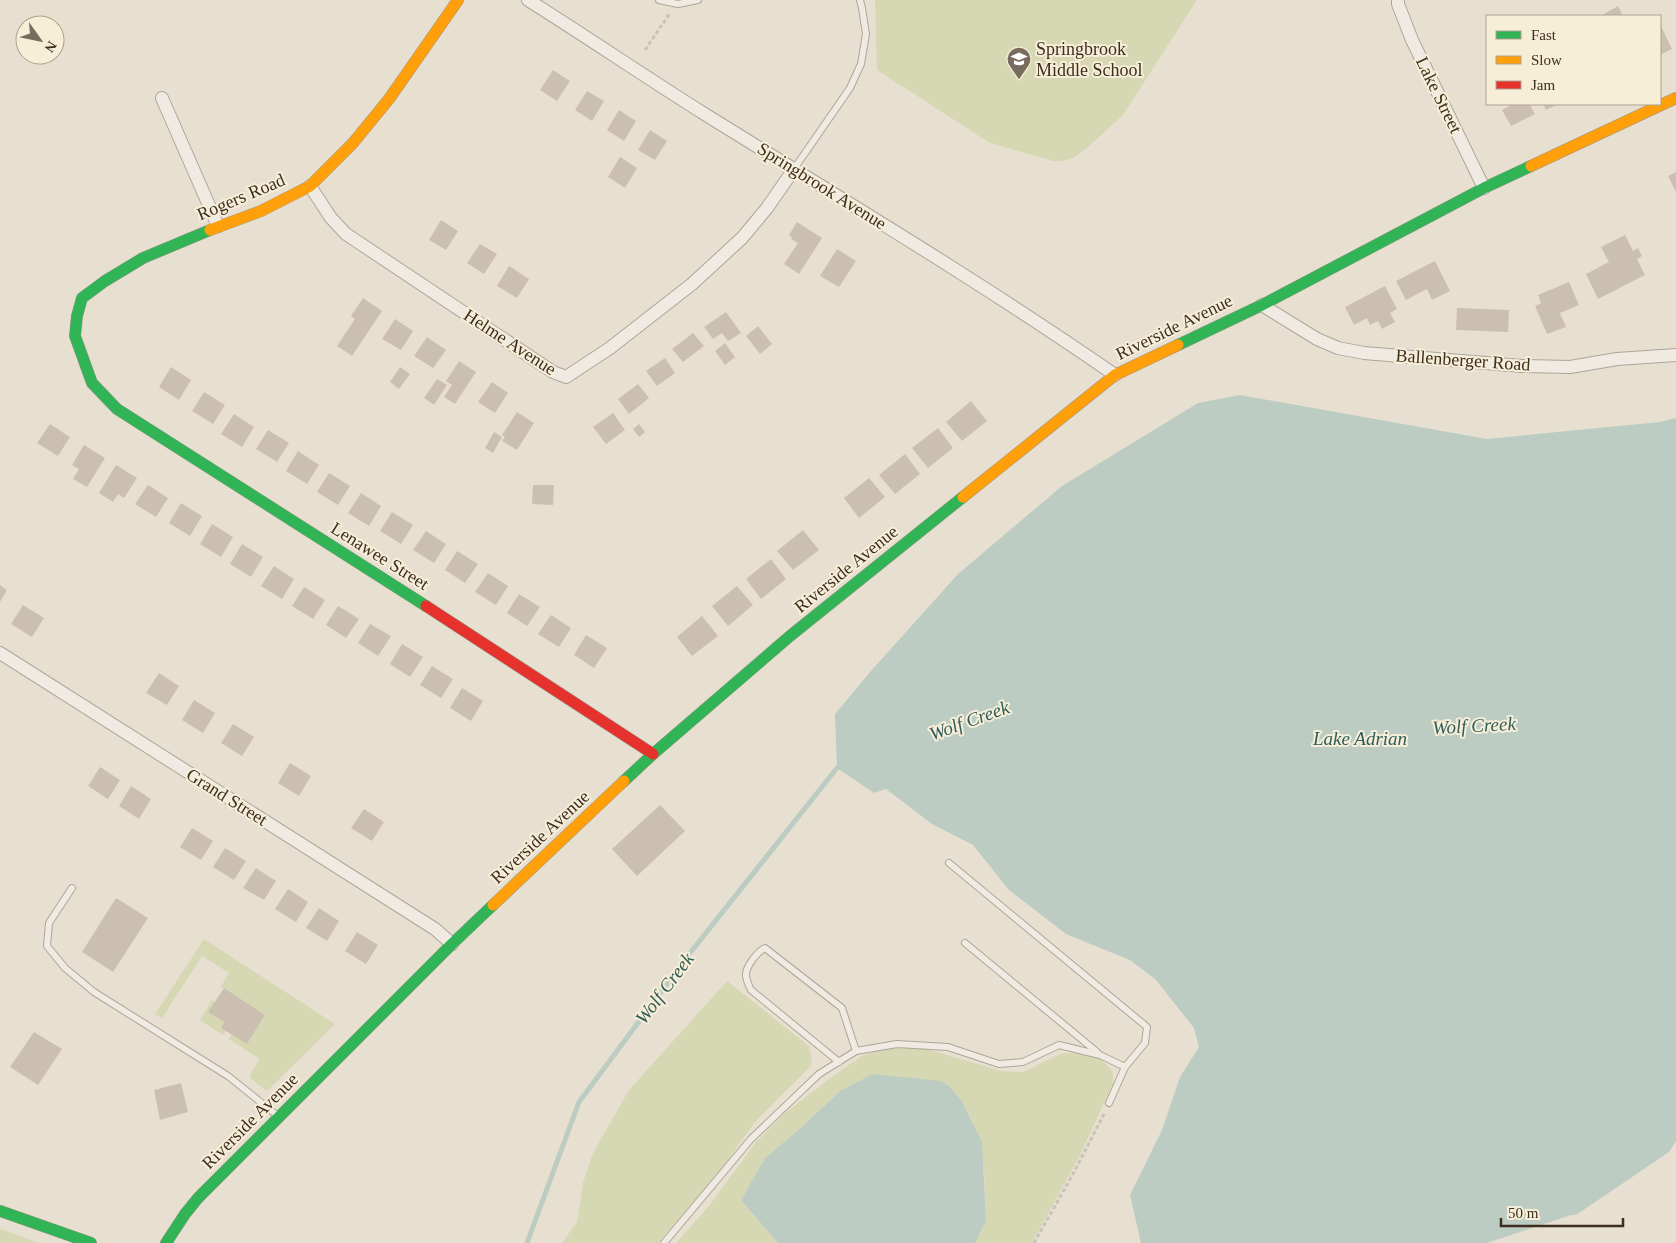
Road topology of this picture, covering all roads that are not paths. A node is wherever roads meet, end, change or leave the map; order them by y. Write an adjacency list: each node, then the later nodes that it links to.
1 (458, 0): 10 (street, Rogers Road)
2 (528, 0): 9 (street, Springbrook Avenue)
3 (659, 0): 4 (lane)
4 (698, 0)
5 (860, 0): 9 (lane)
6 (1398, 0): 11 (street, Lake Street)
7 (162, 98): 12 (street)
8 (1676, 98): 11 (street, Riverside Avenue)
9 (794, 170): 10 (street, Helme Avenue); 15 (street, Springbrook Avenue)
10 (310, 186): 12 (street, Rogers Road)
11 (1484, 188): 13 (street, Riverside Avenue)
12 (218, 226): 16 (street, Rogers Road)
13 (1262, 305): 14 (street, Ballenberger Road); 15 (street, Riverside Avenue)
14 (1676, 355)
15 (1115, 375): 18 (street, Riverside Avenue)
16 (92, 384): 18 (street, Lenawee Street)
17 (0, 653): 21 (street, Grand Street)
18 (653, 754): 21 (street, Riverside Avenue)
19 (949, 863): 26 (lane)
20 (72, 888): 28 (lane)
21 (452, 944): 28 (street, Riverside Avenue)
22 (965, 944): 24 (lane)
23 (856, 1051): 24 (lane); 25 (lane); 25 (lane)
24 (1100, 1055): 26 (lane)
25 (839, 1062): 32 (lane)
26 (1125, 1067): 27 (lane)
27 (1109, 1103)
28 (279, 1117): 31 (street, Riverside Avenue)
29 (0, 1212): 30 (street)
30 (91, 1243)
31 (166, 1243)
32 (664, 1243)

